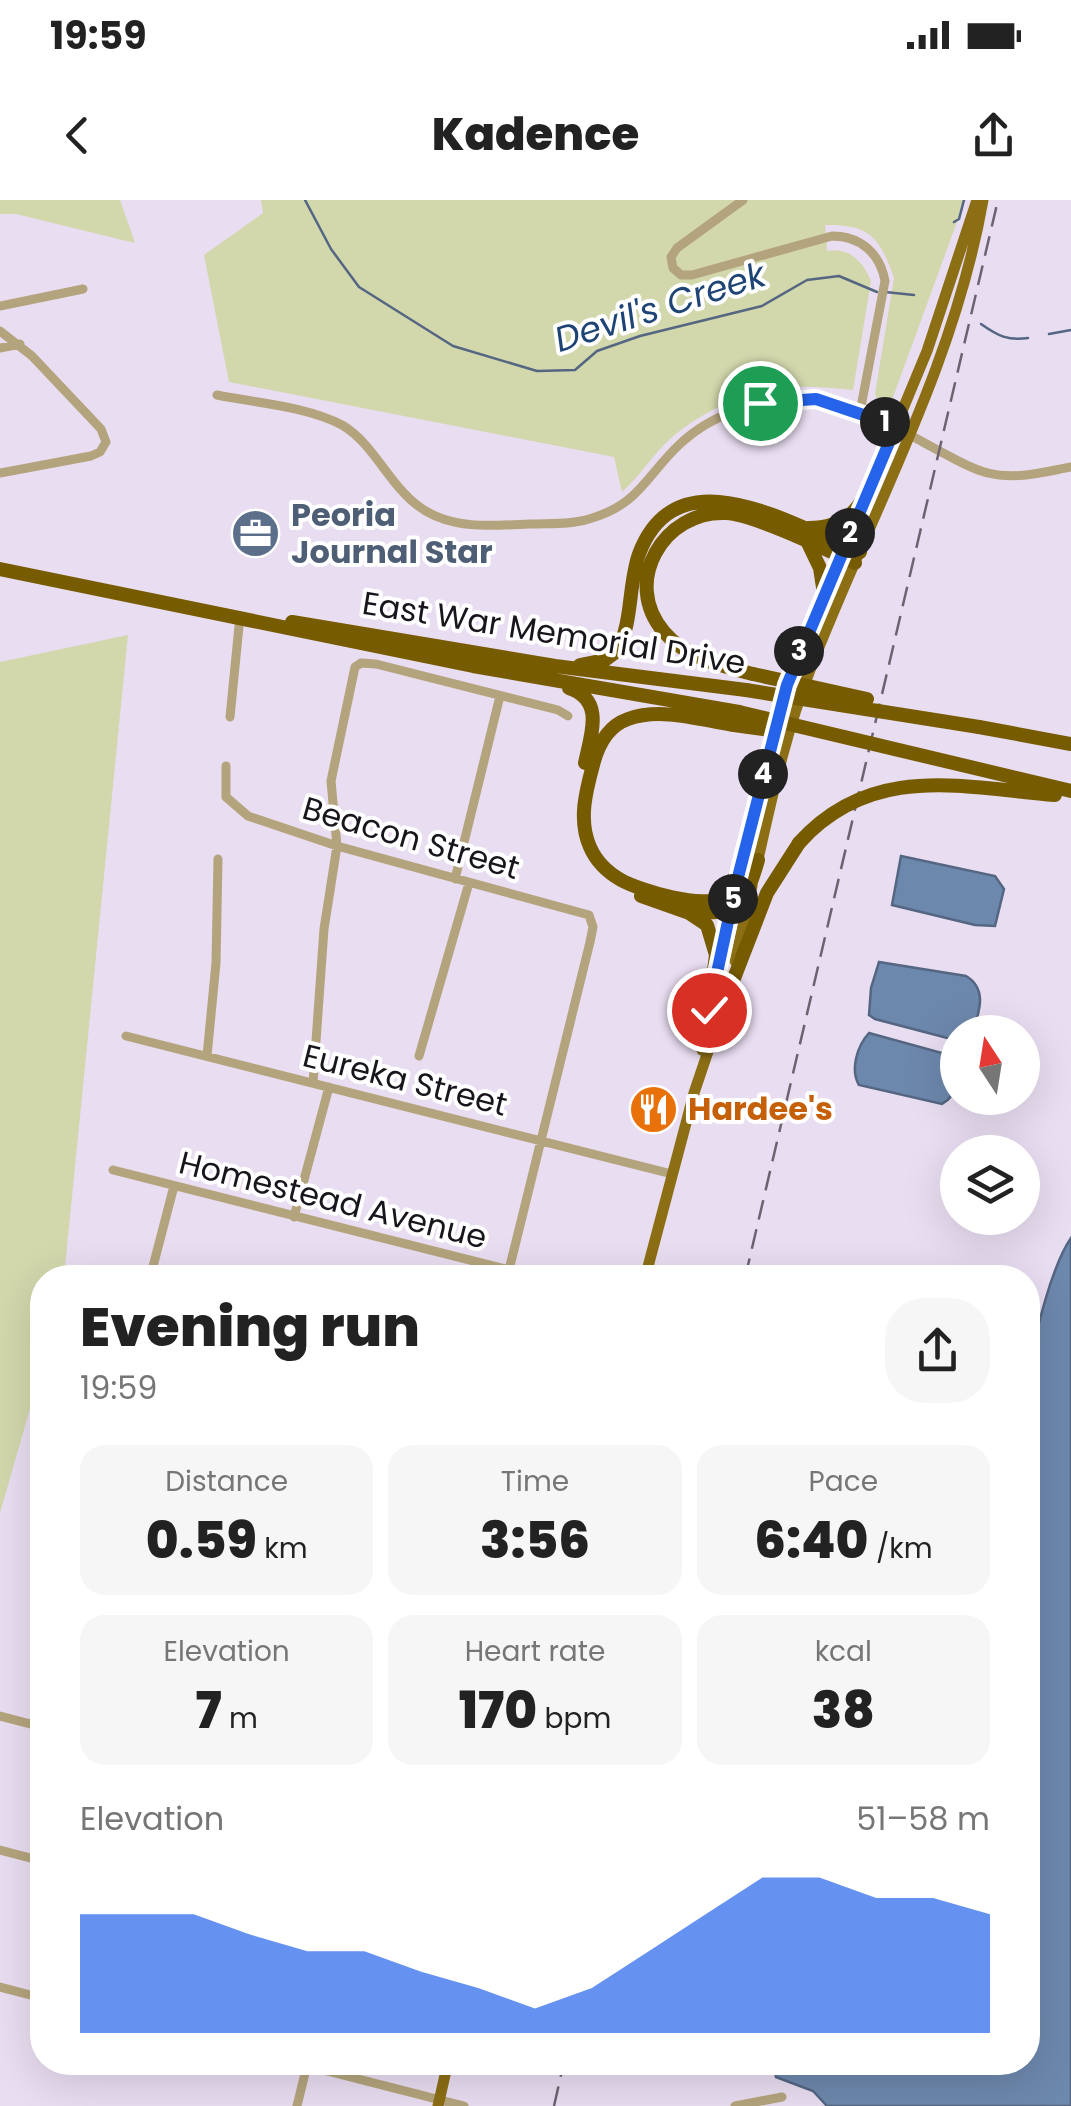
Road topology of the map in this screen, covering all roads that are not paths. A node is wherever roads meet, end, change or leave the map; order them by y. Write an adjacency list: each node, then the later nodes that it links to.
1 (743, 200): 9 (street)
2 (980, 200): 10 (main road); 11 (main road)
3 (83, 289): 4 (street)
4 (0, 306)
5 (0, 331): 6 (street)
6 (20, 344): 7 (street); 14 (street)
7 (0, 348)
8 (217, 395): 9 (street)
9 (860, 412): 10 (street)
10 (896, 426): 11 (street); 12 (main road)
11 (910, 436): 13 (street); 18 (main road)
12 (882, 460): 15 (highway); 17 (main road)
13 (1071, 467)
14 (0, 472)
15 (787, 522): 17 (highway); 22 (highway)
16 (808, 543): 17 (highway); 20 (highway); 27 (highway, bridge)
17 (842, 551): 18 (highway); 20 (main road)
18 (857, 558): 34 (main road)
19 (0, 568): 21 (highway, East War Memorial Drive)
20 (824, 594): 31 (main road)
21 (240, 616): 22 (highway, East War Memorial Drive); 25 (street)
22 (514, 667): 26 (highway, East War Memorial Drive); 27 (highway, East War Memorial Drive, bridge); 37 (highway)
23 (500, 696): 24 (street); 32 (street); 35 (street)
24 (568, 716)
25 (230, 717)
26 (736, 718): 30 (highway, bridge); 31 (highway)
27 (979, 727): 28 (highway)
28 (1071, 744)
29 (226, 766): 32 (street, Beacon Street)
30 (1071, 794): 39 (highway, bridge)
31 (748, 832): 38 (main road)
32 (337, 846): 35 (street, Beacon Street); 43 (street)
33 (218, 858): 41 (street)
34 (758, 860): 38 (highway); 39 (main road)
35 (455, 878): 36 (street, Beacon Street)
36 (470, 882): 42 (street); 45 (street, Beacon Street)
37 (636, 894): 38 (highway); 39 (highway)
38 (730, 910): 39 (main road)
39 (714, 1014): 47 (main road)
40 (126, 1036): 41 (street, Eureka Street)
41 (206, 1056): 43 (street, Eureka Street)
42 (419, 1056)
43 (312, 1083): 44 (street, Eureka Street)
44 (328, 1088): 45 (street, Eureka Street); 49 (street)
45 (542, 1140): 47 (street, Eureka Street); 52 (street)
46 (113, 1170): 48 (street, Homestead Avenue)
47 (672, 1174): 53 (main road)
48 (174, 1186): 49 (street, Homestead Avenue); 50 (street)
49 (294, 1217): 51 (street, Homestead Avenue)
50 (153, 1265)
51 (474, 1265)
52 (510, 1265)
53 (648, 1265)
54 (0, 1716): 55 (street)
55 (30, 1724)
56 (0, 1850): 57 (street)
57 (30, 1858)
58 (0, 1987): 59 (street)
59 (30, 1995)
60 (304, 2075): 65 (street)
61 (344, 2075): 64 (street)
62 (445, 2075): 64 (main road)
63 (782, 2097): 67 (street)
64 (438, 2103): 66 (street)
65 (297, 2106)
66 (464, 2106)
67 (735, 2106)

